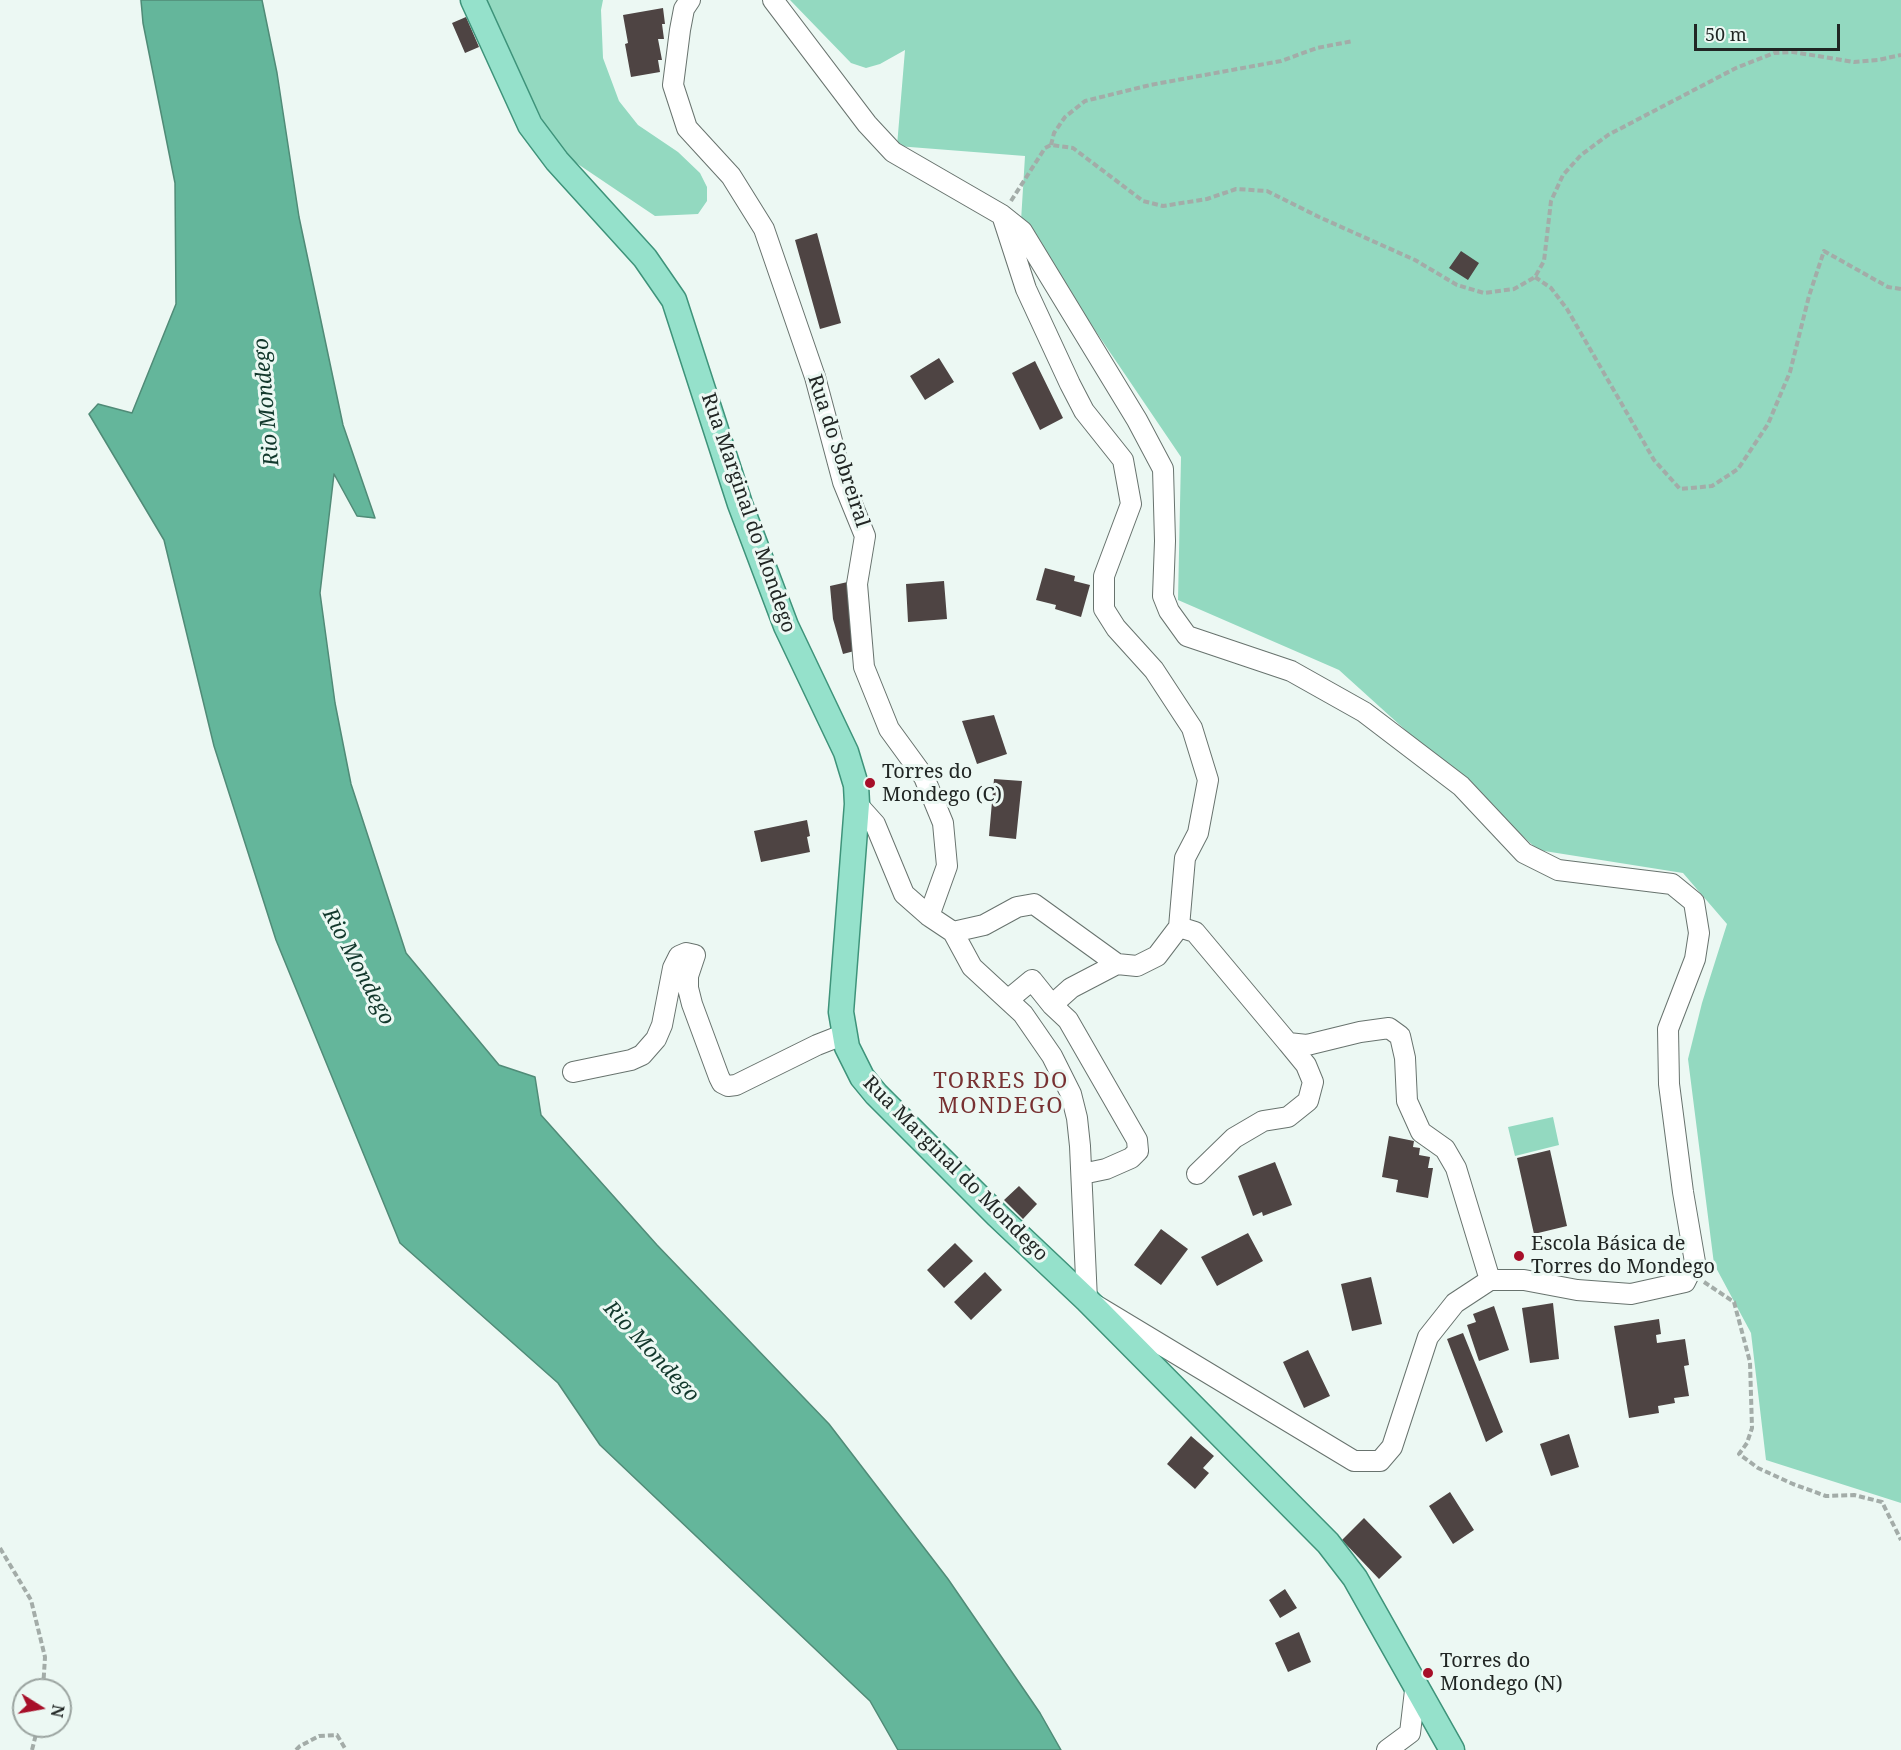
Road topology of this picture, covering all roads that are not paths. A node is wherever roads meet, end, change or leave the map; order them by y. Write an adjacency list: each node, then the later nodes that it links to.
1 (473, 0): 5 (main road, Rua Marginal do Mondego)
2 (690, 0): 6 (street, Rua do Sobreiral)
3 (773, 0): 4 (street)
4 (1002, 216): 7 (street); 17 (street)
5 (857, 804): 6 (street); 12 (main road, Rua Marginal do Mondego)
6 (929, 916): 8 (street)
7 (1179, 927): 9 (street); 13 (street)
8 (953, 932): 9 (street); 10 (street)
9 (1117, 964): 11 (street)
10 (1009, 999): 11 (street); 15 (street)
11 (1052, 1005): 15 (street)
12 (845, 1034): 14 (street); 18 (main road, Rua Marginal do Mondego)
13 (1288, 1043): 16 (street); 17 (street)
14 (573, 1072)
15 (1082, 1174): 18 (street)
16 (1197, 1174)
17 (1490, 1280): 18 (street)
18 (1087, 1300): 19 (main road, Rua Marginal do Mondego)
19 (1416, 1682): 20 (street); 21 (main road, Rua Marginal do Mondego)
20 (1387, 1750)
21 (1452, 1750)

